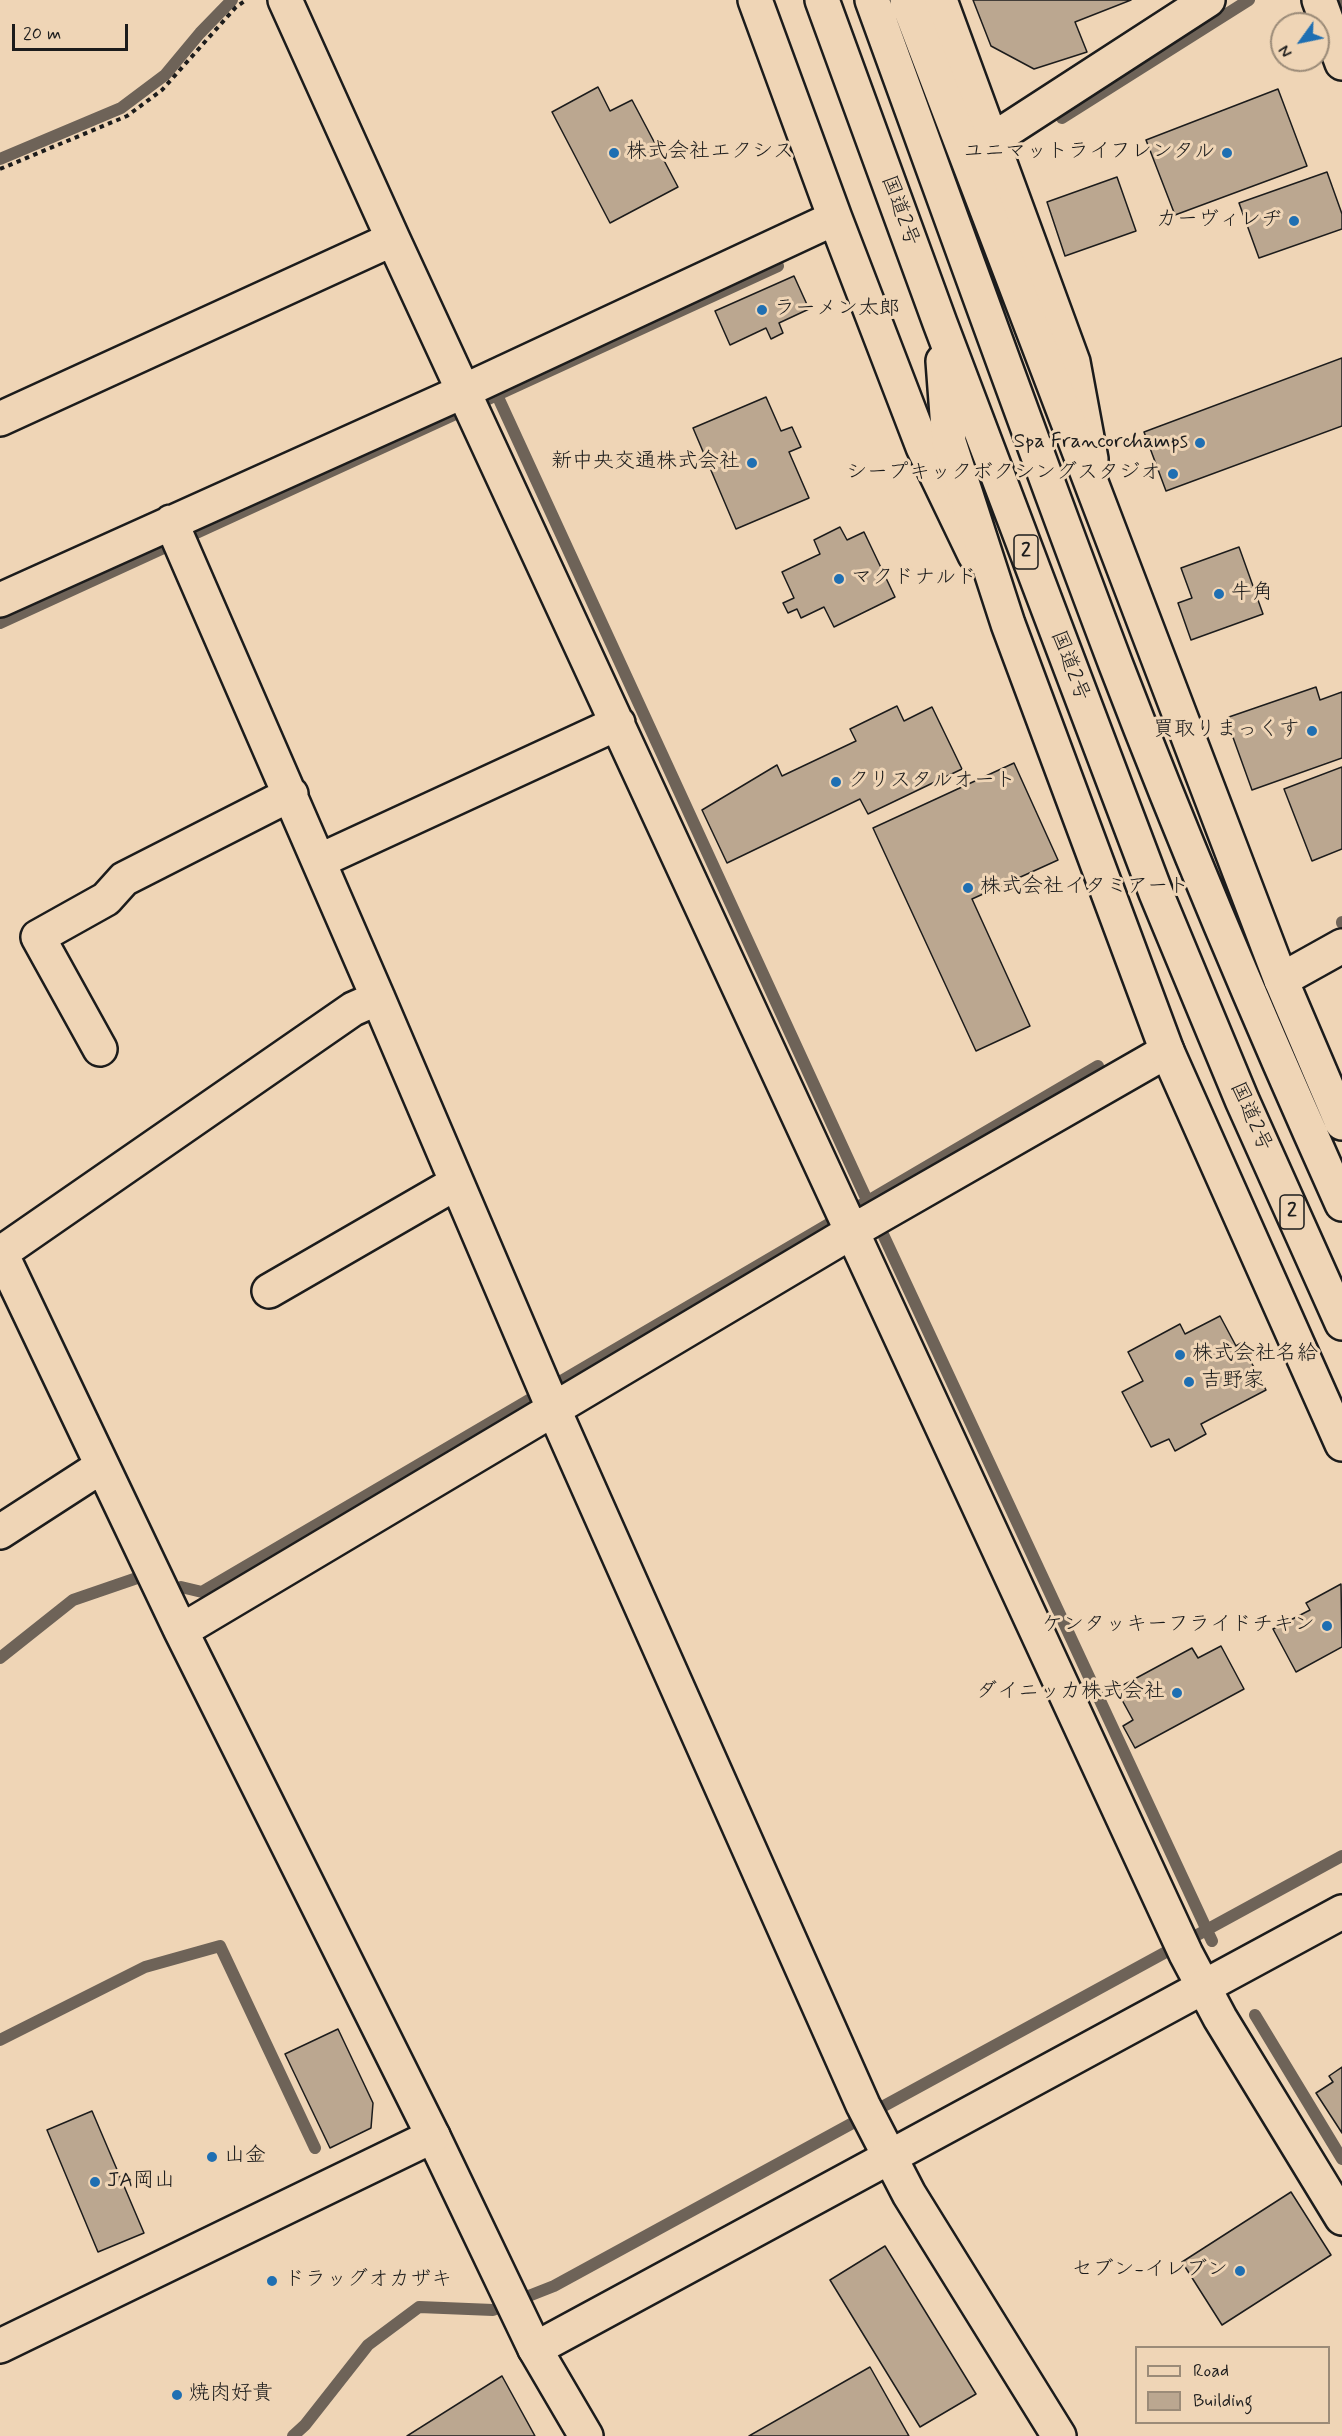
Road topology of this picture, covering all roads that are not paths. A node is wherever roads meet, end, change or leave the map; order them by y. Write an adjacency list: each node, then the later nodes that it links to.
1 (285, 0): 12 (main road)
2 (755, 0): 11 (main road)
3 (822, 0): 13 (main road, 国道2号 / 2)
4 (872, 0): 30 (main road, 2)
5 (907, 0): 16 (main road)
6 (940, 0): 10 (main road)
7 (1209, 0): 10 (main road)
8 (1319, 0): 9 (main road)
9 (1342, 63)
10 (992, 140): 16 (main road)
11 (835, 218): 14 (main road); 19 (main road)
12 (393, 239): 14 (main road); 15 (main road)
13 (940, 323): 19 (main road); 34 (main road, 国道2号 / 2)
14 (469, 402): 17 (main road); 20 (main road)
15 (0, 419)
16 (1101, 508): 24 (main road)
17 (177, 536): 18 (main road); 21 (main road)
18 (0, 600)
19 (1008, 624): 27 (main road)
20 (618, 723): 22 (main road); 31 (main road)
21 (291, 794): 22 (main road); 26 (main road)
22 (319, 861): 25 (main road)
23 (1342, 946): 24 (main road)
24 (1281, 980): 28 (main road)
25 (378, 998): 29 (main road); 32 (main road)
26 (100, 1049)
27 (1167, 1052): 31 (main road); 36 (main road)
28 (1342, 1124)
29 (456, 1183): 33 (main road); 35 (main road)
30 (1342, 1204)
31 (859, 1220): 35 (main road); 41 (main road)
32 (2, 1261): 37 (main road)
33 (269, 1291)
34 (1342, 1323)
35 (548, 1396): 39 (main road); 43 (main road)
36 (1342, 1444)
37 (102, 1466): 38 (main road); 39 (main road)
38 (0, 1532)
39 (181, 1631): 42 (main road)
40 (1342, 1912): 41 (main road)
41 (1203, 1986): 43 (main road); 44 (main road)
42 (433, 2136): 45 (main road); 46 (main road)
43 (889, 2158): 46 (main road); 48 (main road)
44 (1342, 2218)
45 (0, 2346)
46 (536, 2349): 47 (main road)
47 (586, 2436)
48 (1059, 2436)

